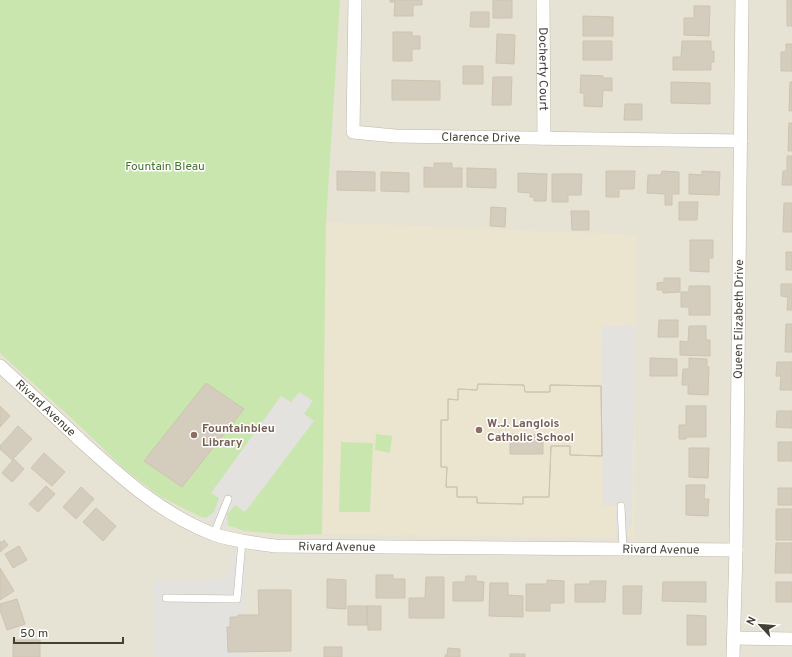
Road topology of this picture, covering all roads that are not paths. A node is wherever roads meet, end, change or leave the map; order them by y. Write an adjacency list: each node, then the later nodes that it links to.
1 (355, 0): 4 (street, Clarence Drive)
2 (543, 0): 4 (street, Docherty Court)
3 (742, 0): 5 (street, Queen Elizabeth Drive)
4 (544, 138): 5 (street, Clarence Drive)
5 (741, 141): 12 (street, Queen Elizabeth Drive)
6 (0, 366): 9 (street, Rivard Avenue)
7 (228, 499): 9 (lane)
8 (621, 506): 11 (lane)
9 (214, 534): 10 (street, Rivard Avenue)
10 (242, 542): 11 (street, Rivard Avenue); 13 (lane)
11 (623, 549): 12 (street, Rivard Avenue)
12 (736, 550): 14 (street, Queen Elizabeth Drive)
13 (166, 598)
14 (734, 638): 15 (street); 16 (street, Queen Elizabeth Drive)
15 (792, 639)
16 (733, 657)

